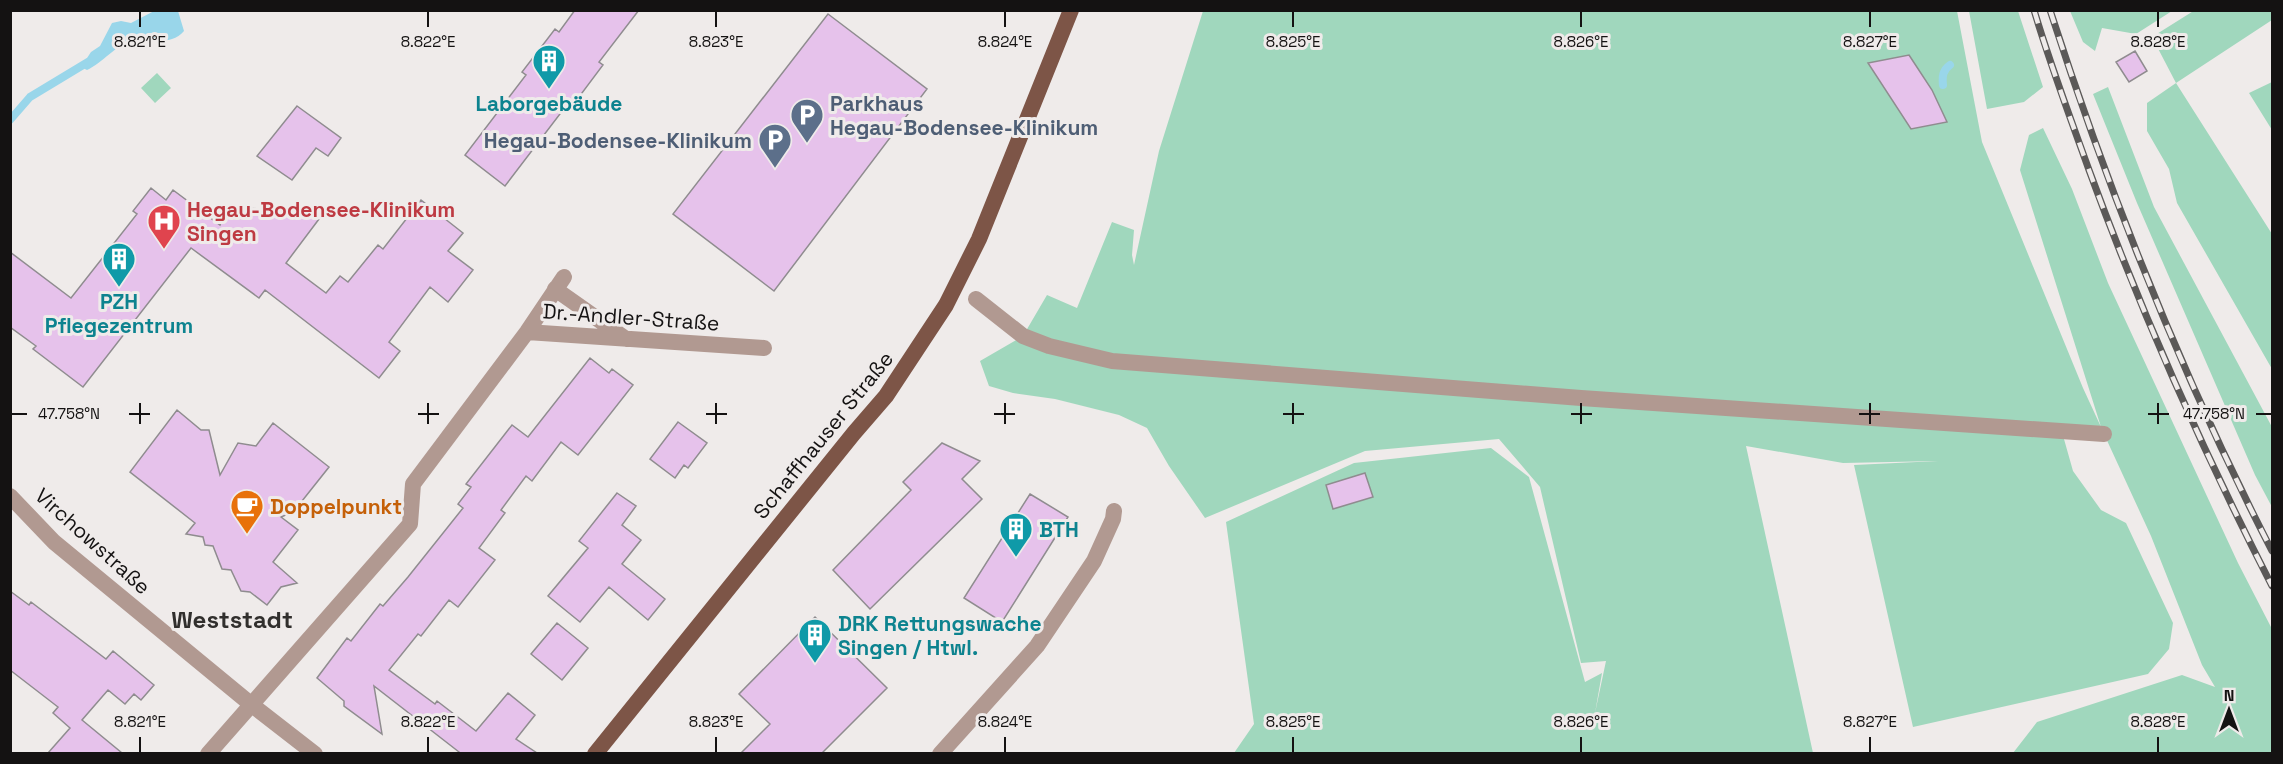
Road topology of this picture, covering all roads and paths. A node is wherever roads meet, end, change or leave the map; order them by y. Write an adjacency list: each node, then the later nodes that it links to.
1 (1071, 10): 12 (main road, Schaffhauser Straße)
2 (976, 299): 6 (street)
3 (527, 332): 4 (street, Dr.-Andler-Straße); 4 (street); 9 (street, Dr.-Andler-Straße)
4 (626, 339): 5 (street, Dr.-Andler-Straße)
5 (764, 348)
6 (2104, 434)
7 (10, 496): 9 (street, Virchowstraße)
8 (1114, 511): 13 (street)
9 (252, 705): 10 (street, Dr.-Andler-Straße); 11 (street, Virchowstraße)
10 (208, 753)
11 (315, 753)
12 (595, 753)
13 (940, 753)

